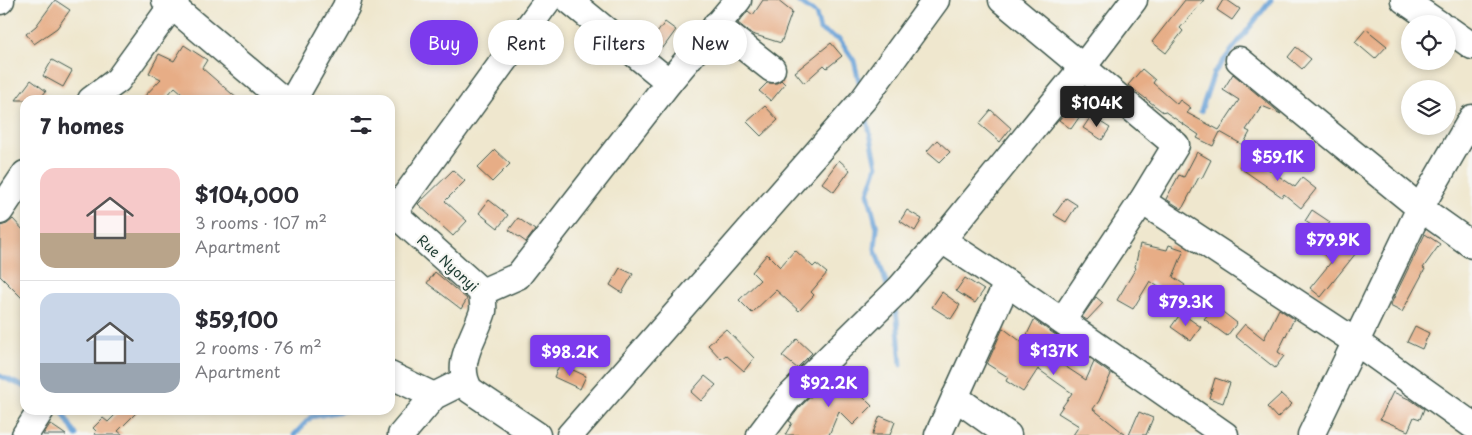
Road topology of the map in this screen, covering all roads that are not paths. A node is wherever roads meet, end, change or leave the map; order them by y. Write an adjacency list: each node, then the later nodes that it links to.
1 (348, 0): 22 (street)
2 (548, 0): 28 (street)
3 (569, 0): 19 (street)
4 (738, 0): 11 (street)
5 (936, 0): 45 (street)
6 (1002, 0): 17 (street)
7 (1134, 0): 17 (street)
8 (1404, 0): 10 (street)
9 (171, 2): 20 (street); 21 (street)
10 (1426, 15)
11 (720, 20)
12 (1456, 35): 13 (street)
13 (1472, 46)
14 (747, 49): 18 (street)
15 (1239, 60): 27 (street)
16 (683, 65): 19 (street)
17 (1083, 67): 25 (street); 30 (street)
18 (772, 69)
19 (669, 82): 33 (street)
20 (97, 95)
21 (277, 95)
22 (296, 95)
23 (1472, 118): 27 (street)
24 (20, 181): 26 (street)
25 (1142, 201): 34 (street); 35 (street)
26 (1, 206)
27 (1420, 208): 31 (street); 35 (street)
28 (395, 209)
29 (395, 217): 33 (street, Rue Nyonyi)
30 (942, 240): 32 (street); 46 (street)
31 (1472, 245)
32 (1007, 283): 34 (street); 39 (street)
33 (482, 292): 37 (street, Rue Nyonyi)
34 (1062, 322): 49 (street)
35 (1356, 342): 41 (street); 50 (street)
36 (395, 377): 38 (street)
37 (464, 381): 38 (street); 44 (street)
38 (434, 396): 43 (street)
39 (955, 397): 47 (street); 48 (street)
40 (38, 415): 42 (street)
41 (1472, 425)
42 (26, 435)
43 (401, 435)
44 (537, 435)
45 (570, 435)
46 (760, 435)
47 (938, 435)
48 (1008, 435)
49 (1225, 435)
50 (1311, 435)

